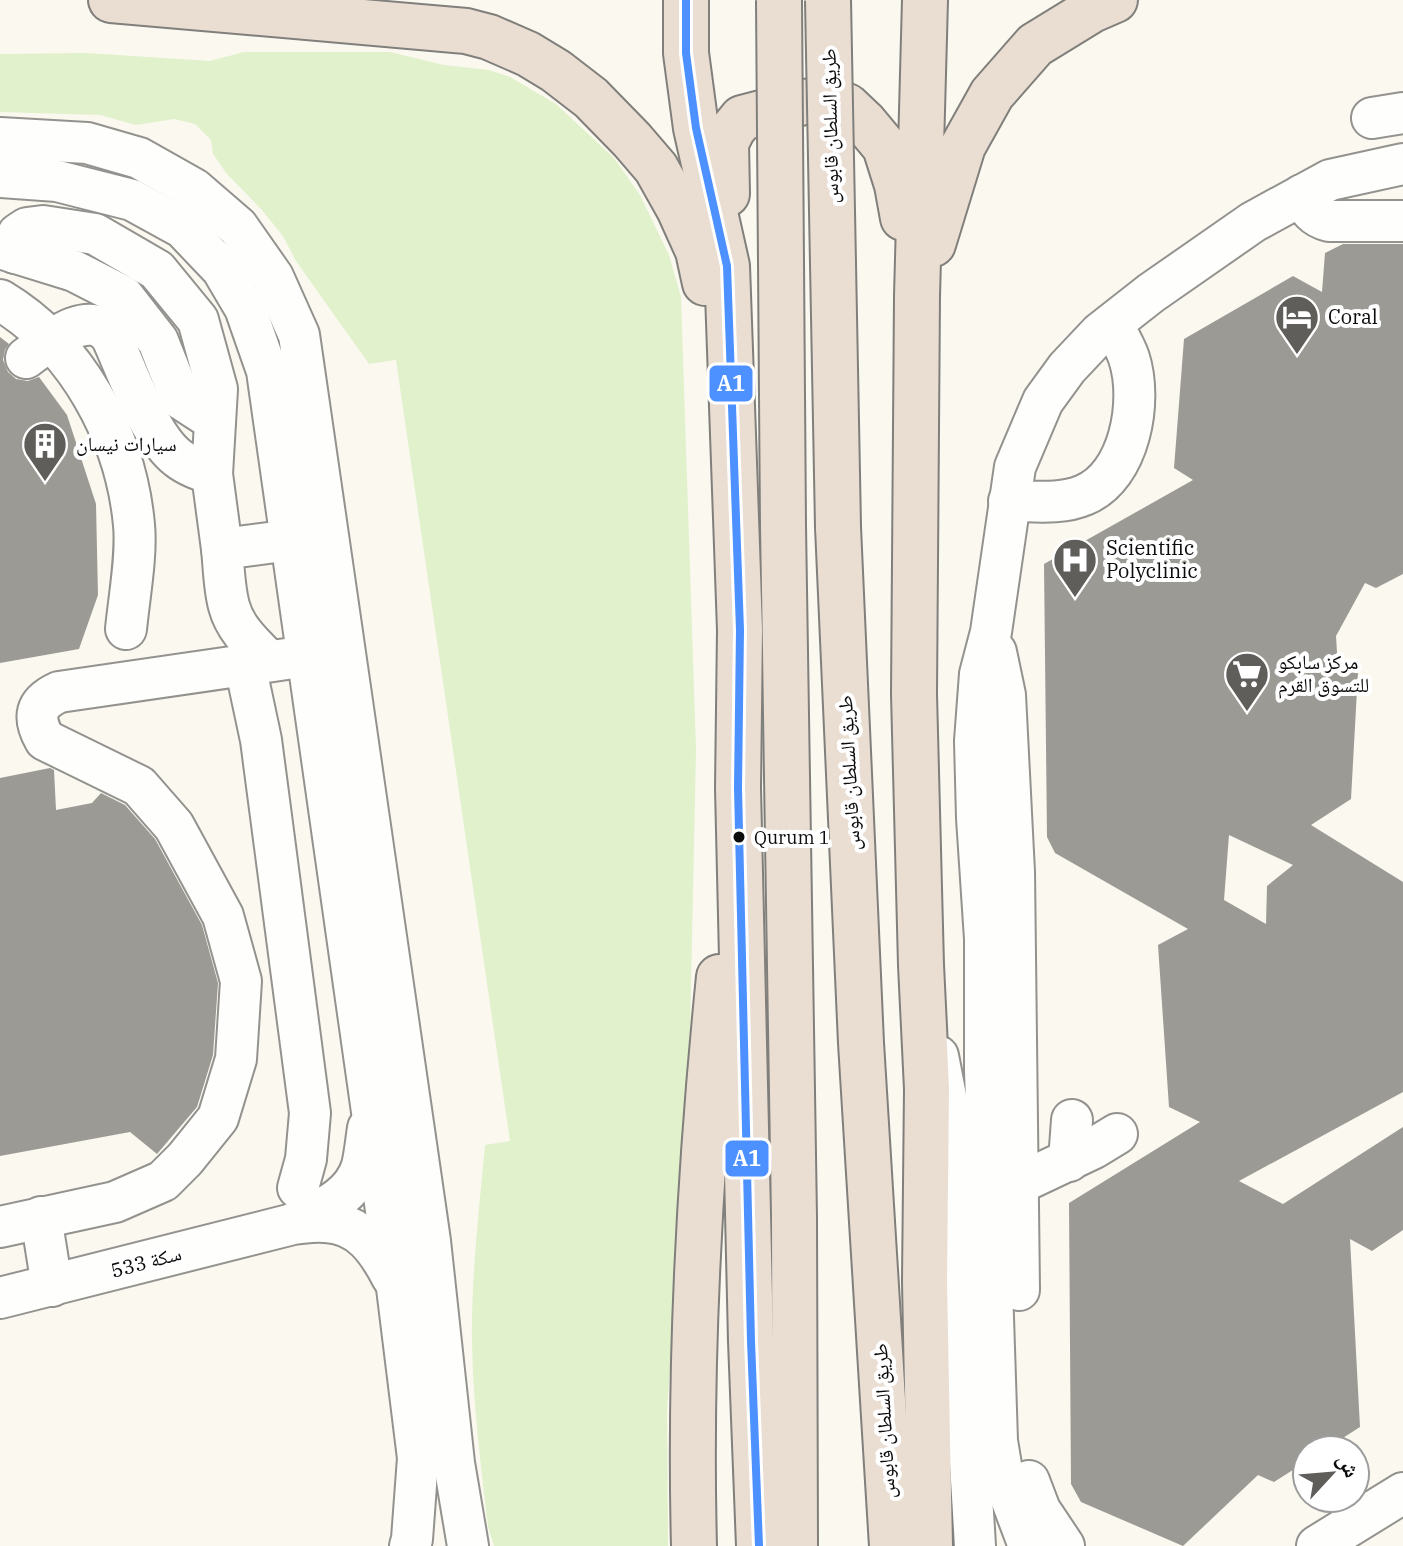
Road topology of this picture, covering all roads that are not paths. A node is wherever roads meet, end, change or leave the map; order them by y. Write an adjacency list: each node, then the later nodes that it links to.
1 (111, 0): 23 (highway)
2 (686, 0): 13 (highway)
3 (779, 0): 47 (highway, bridge)
4 (828, 0): 48 (highway, طريق السلطان قابوس, bridge)
5 (925, 0): 14 (highway)
6 (1115, 0): 14 (highway)
7 (0, 138): 44 (street)
8 (1403, 164): 10 (street)
9 (0, 177): 20 (street)
10 (1302, 195): 11 (street); 16 (street)
11 (1403, 221)
12 (7, 251): 18 (street)
13 (727, 266): 14 (highway); 23 (highway)
14 (917, 296): 29 (highway)
15 (0, 300): 17 (street)
16 (1112, 324): 19 (street); 19 (street)
17 (38, 349): 18 (street); 22 (street)
18 (212, 474): 21 (street)
19 (1009, 501): 24 (street)
20 (291, 540): 21 (street); 25 (street)
21 (222, 549): 25 (street)
22 (126, 629)
23 (740, 630): 26 (highway)
24 (991, 632): 27 (street); 28 (street)
25 (274, 661): 30 (street); 35 (street); 37 (street)
26 (738, 788): 45 (highway); 46 (highway)
27 (980, 849): 28 (street); 36 (street)
28 (1014, 872): 34 (street)
29 (921, 965): 49 (highway); 50 (street)
30 (372, 1104): 35 (street, سكة 533); 40 (street)
31 (1072, 1120): 33 (street)
32 (1117, 1134): 33 (street)
33 (1069, 1161): 34 (street)
34 (1018, 1184): 36 (street); 52 (street)
35 (295, 1206): 39 (street, سكة 533); 40 (street, سكة 533)
36 (989, 1216): 51 (street)
37 (41, 1217): 38 (street); 39 (street)
38 (0, 1227)
39 (52, 1286): 41 (street, سكة 533)
40 (397, 1288): 43 (street)
41 (0, 1298)
42 (1403, 1493): 53 (street)
43 (410, 1546)
44 (468, 1546)
45 (694, 1546)
46 (759, 1546)
47 (795, 1546)
48 (892, 1546)
49 (930, 1546)
50 (975, 1546)
51 (1029, 1546)
52 (1064, 1546)
53 (1317, 1546)

